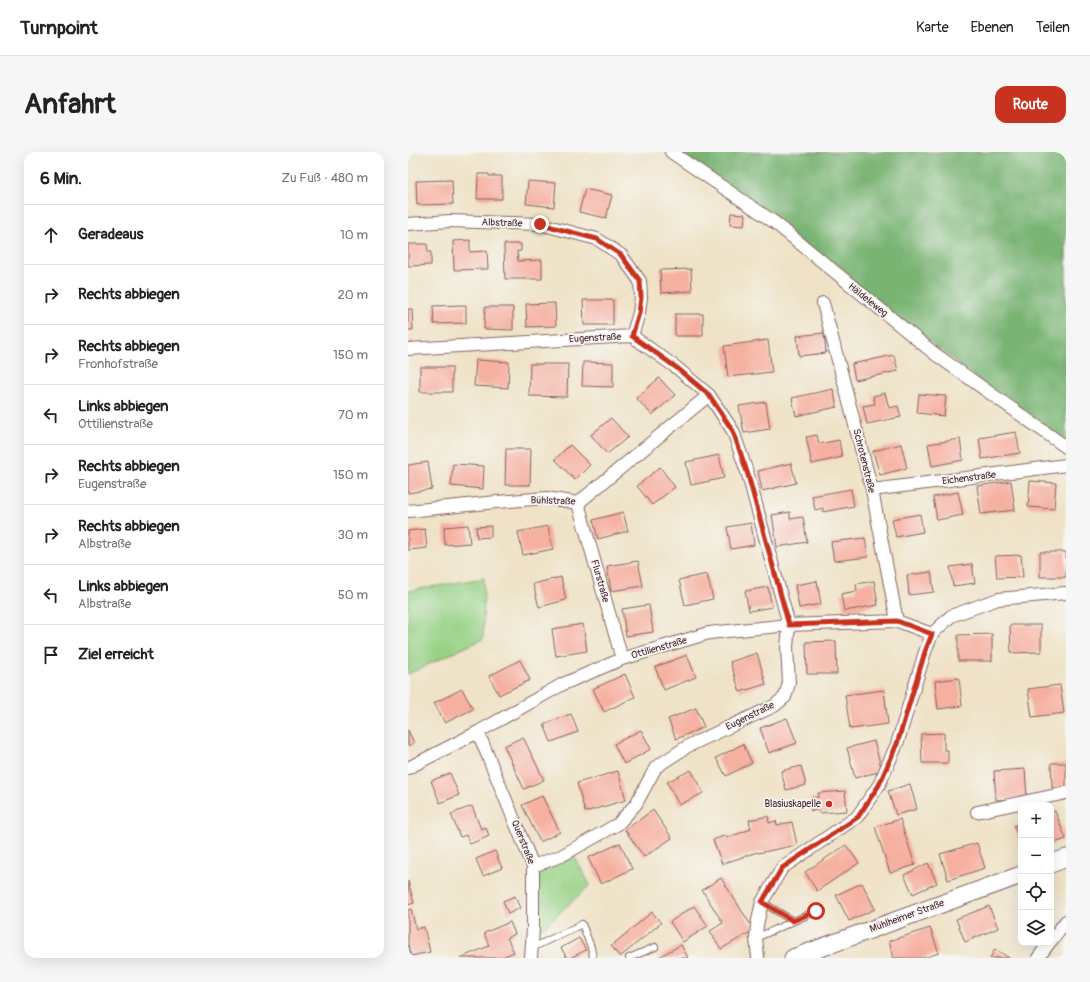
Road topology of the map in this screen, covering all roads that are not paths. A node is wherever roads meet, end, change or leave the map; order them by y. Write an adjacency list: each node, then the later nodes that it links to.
1 (671, 152): 7 (street, Häldeleweg)
2 (408, 224): 4 (street, Albstraße)
3 (823, 303): 9 (street, Schrotenstraße)
4 (632, 336): 5 (street, Eugenstraße); 6 (street, Eugenstraße)
5 (408, 349)
6 (709, 395): 10 (street, Bühlstraße); 14 (street, Eugenstraße)
7 (1066, 447)
8 (1066, 465): 9 (street, Eichenstraße)
9 (872, 490): 13 (street, Schrotenstraße)
10 (578, 503): 11 (street, Bühlstraße); 16 (street, Flurstraße)
11 (408, 511)
12 (1066, 593): 15 (street)
13 (897, 621): 14 (street, Ottilienstraße); 15 (street, Ottilienstraße)
14 (789, 625): 16 (street, Ottilienstraße); 23 (street, Eugenstraße)
15 (932, 634): 25 (street)
16 (622, 658): 17 (street, Ottilienstraße)
17 (478, 732): 18 (street, Ottilienstraße); 23 (street, Querstraße)
18 (408, 768)
19 (1066, 793): 20 (street)
20 (977, 812)
21 (1066, 858): 22 (main road)
22 (1054, 863)
23 (533, 866): 33 (street, Querstraße)
24 (1018, 876): 34 (main road, Mühlheimer Straße)
25 (762, 902): 27 (lane); 30 (street)
26 (816, 911): 27 (lane)
27 (793, 921): 30 (lane)
28 (1066, 921): 29 (street)
29 (1054, 937)
30 (756, 938): 37 (street)
31 (1047, 946): 38 (street)
32 (655, 947): 36 (lane)
33 (531, 953): 35 (lane)
34 (796, 957)
35 (593, 958)
36 (629, 958)
37 (758, 958)
38 (1038, 958)

